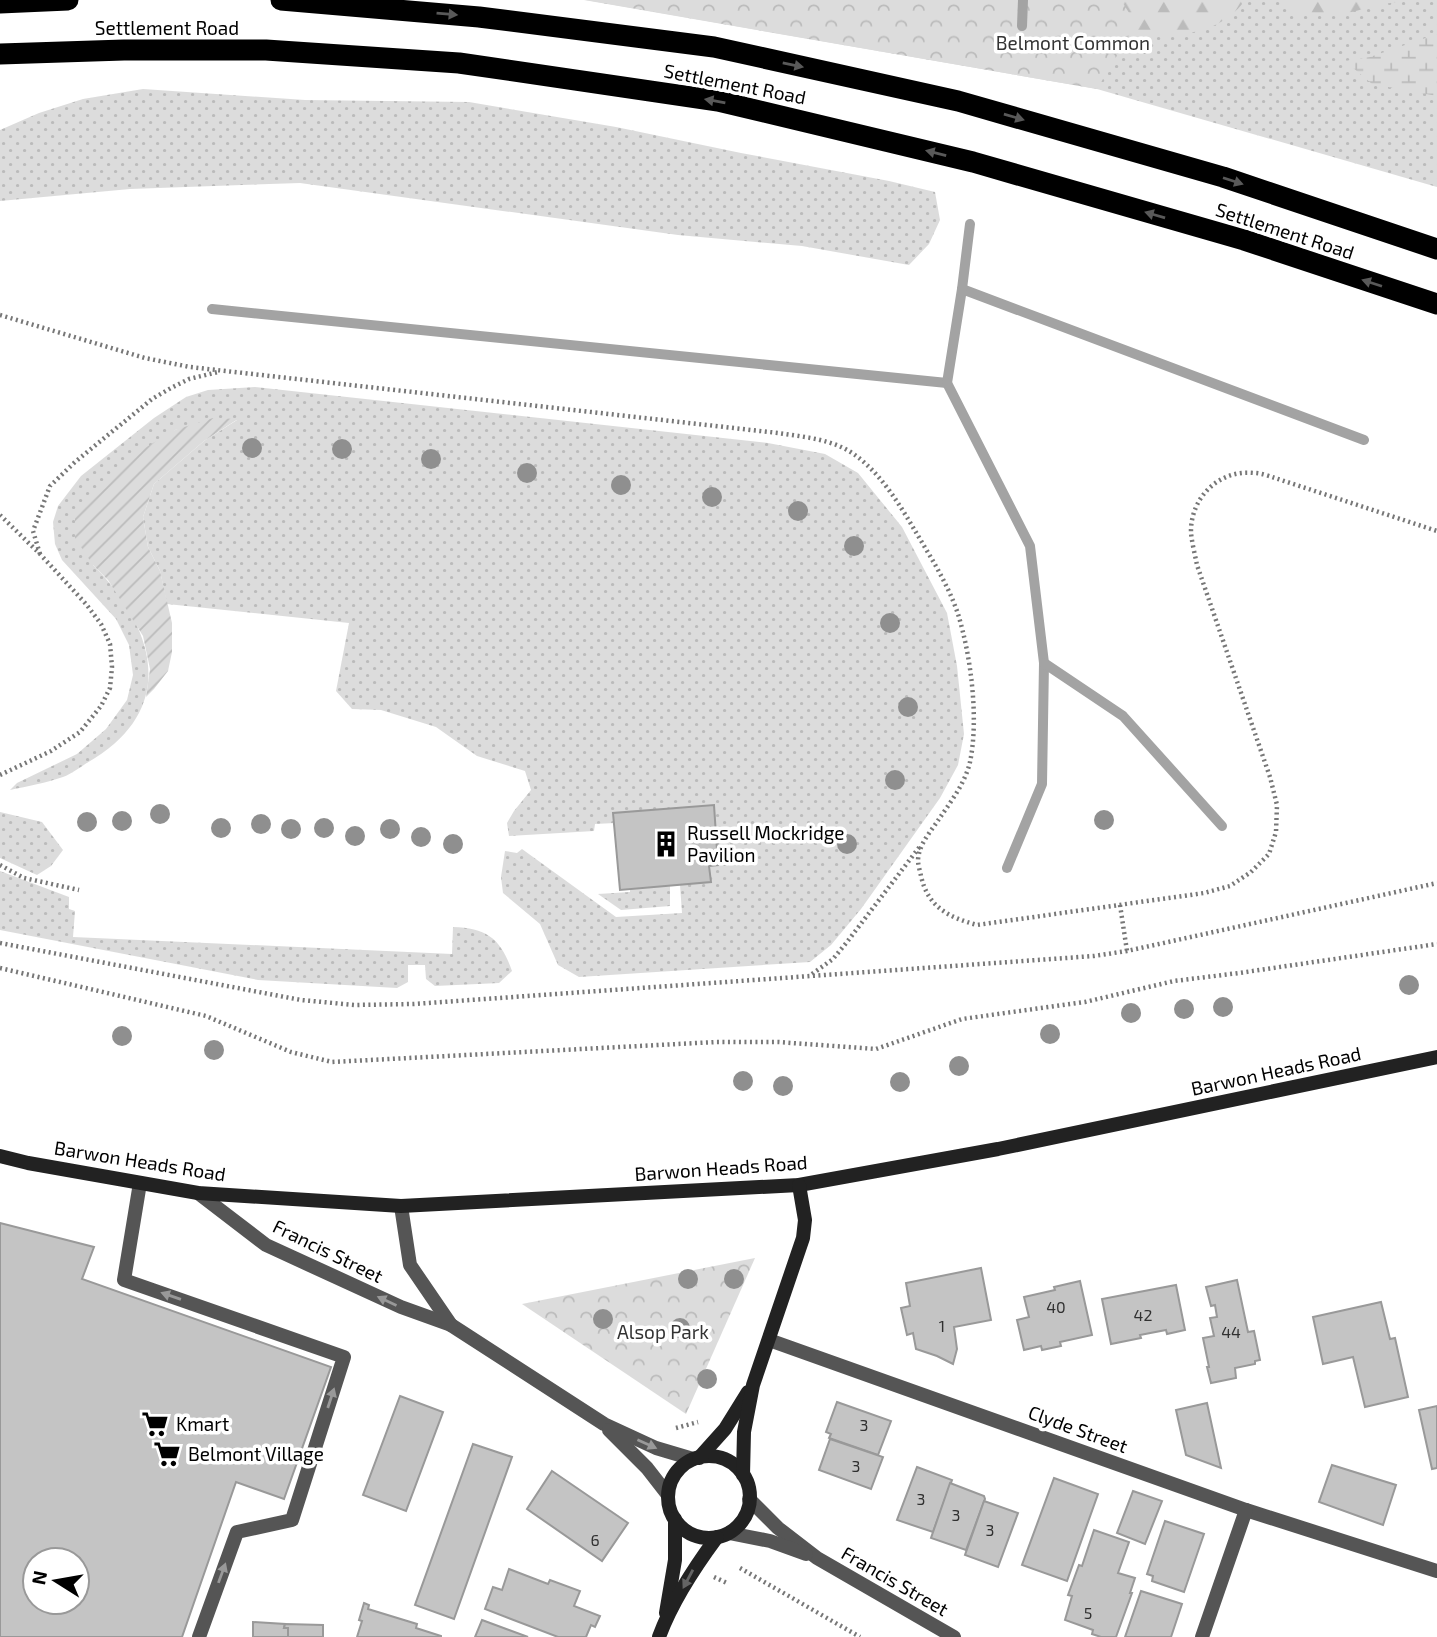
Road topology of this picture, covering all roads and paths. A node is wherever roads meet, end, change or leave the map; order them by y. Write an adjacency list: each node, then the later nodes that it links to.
1 (68, 0): 3 (highway)
2 (281, 0): 5 (highway, Settlement Road, one-way to 5)
3 (0, 3)
4 (0, 54): 6 (highway, Settlement Road, one-way to 4)
5 (1437, 249)
6 (1437, 304)
7 (0, 315): 8 (path)
8 (221, 371): 11 (path); 13 (path)
9 (0, 516): 11 (path)
10 (1437, 531): 17 (path)
11 (40, 554): 12 (path)
12 (0, 775)
13 (921, 844): 17 (path); 22 (path)
14 (0, 865): 16 (path)
15 (1437, 883): 20 (path)
16 (79, 890)
17 (1120, 905): 20 (path)
18 (0, 943): 22 (path)
19 (1437, 944): 21 (path)
20 (1127, 951): 22 (path)
21 (0, 968)
22 (809, 976)
23 (1437, 1057): 26 (street, Barwon Heads Road)
24 (0, 1156): 25 (street, Barwon Heads Road)
25 (140, 1183): 27 (street, Barwon Heads Road); 46 (street, one-way to 25)
26 (799, 1185): 28 (street, Barwon Heads Road); 30 (street)
27 (198, 1193): 28 (street, Barwon Heads Road); 29 (street, Francis Street, one-way to 27)
28 (401, 1206): 29 (street, Francis Street)
29 (451, 1325): 33 (street, Francis Street)
30 (769, 1340): 31 (street); 39 (street, Clyde Street)
31 (753, 1385): 35 (street); 36 (street)
32 (704, 1420): 34 (path)
33 (604, 1424): 35 (street, Francis Street, one-way to 35); 37 (street, Francis Street)
34 (675, 1428)
35 (696, 1459): 36 (street); 37 (street)
36 (743, 1475): 38 (street)
37 (668, 1495): 40 (street)
38 (749, 1499): 41 (street); 42 (street, Francis Street)
39 (1246, 1510): 44 (street, Clyde Street); 49 (street)
40 (674, 1519): 41 (street); 45 (street)
41 (723, 1535): 42 (street, Francis Street); 45 (street, one-way to 45)
42 (817, 1558): 48 (street, Francis Street)
43 (740, 1568): 47 (path)
44 (1437, 1572)
45 (661, 1631)
46 (199, 1637)
47 (860, 1637)
48 (954, 1637)
49 (1202, 1637)

